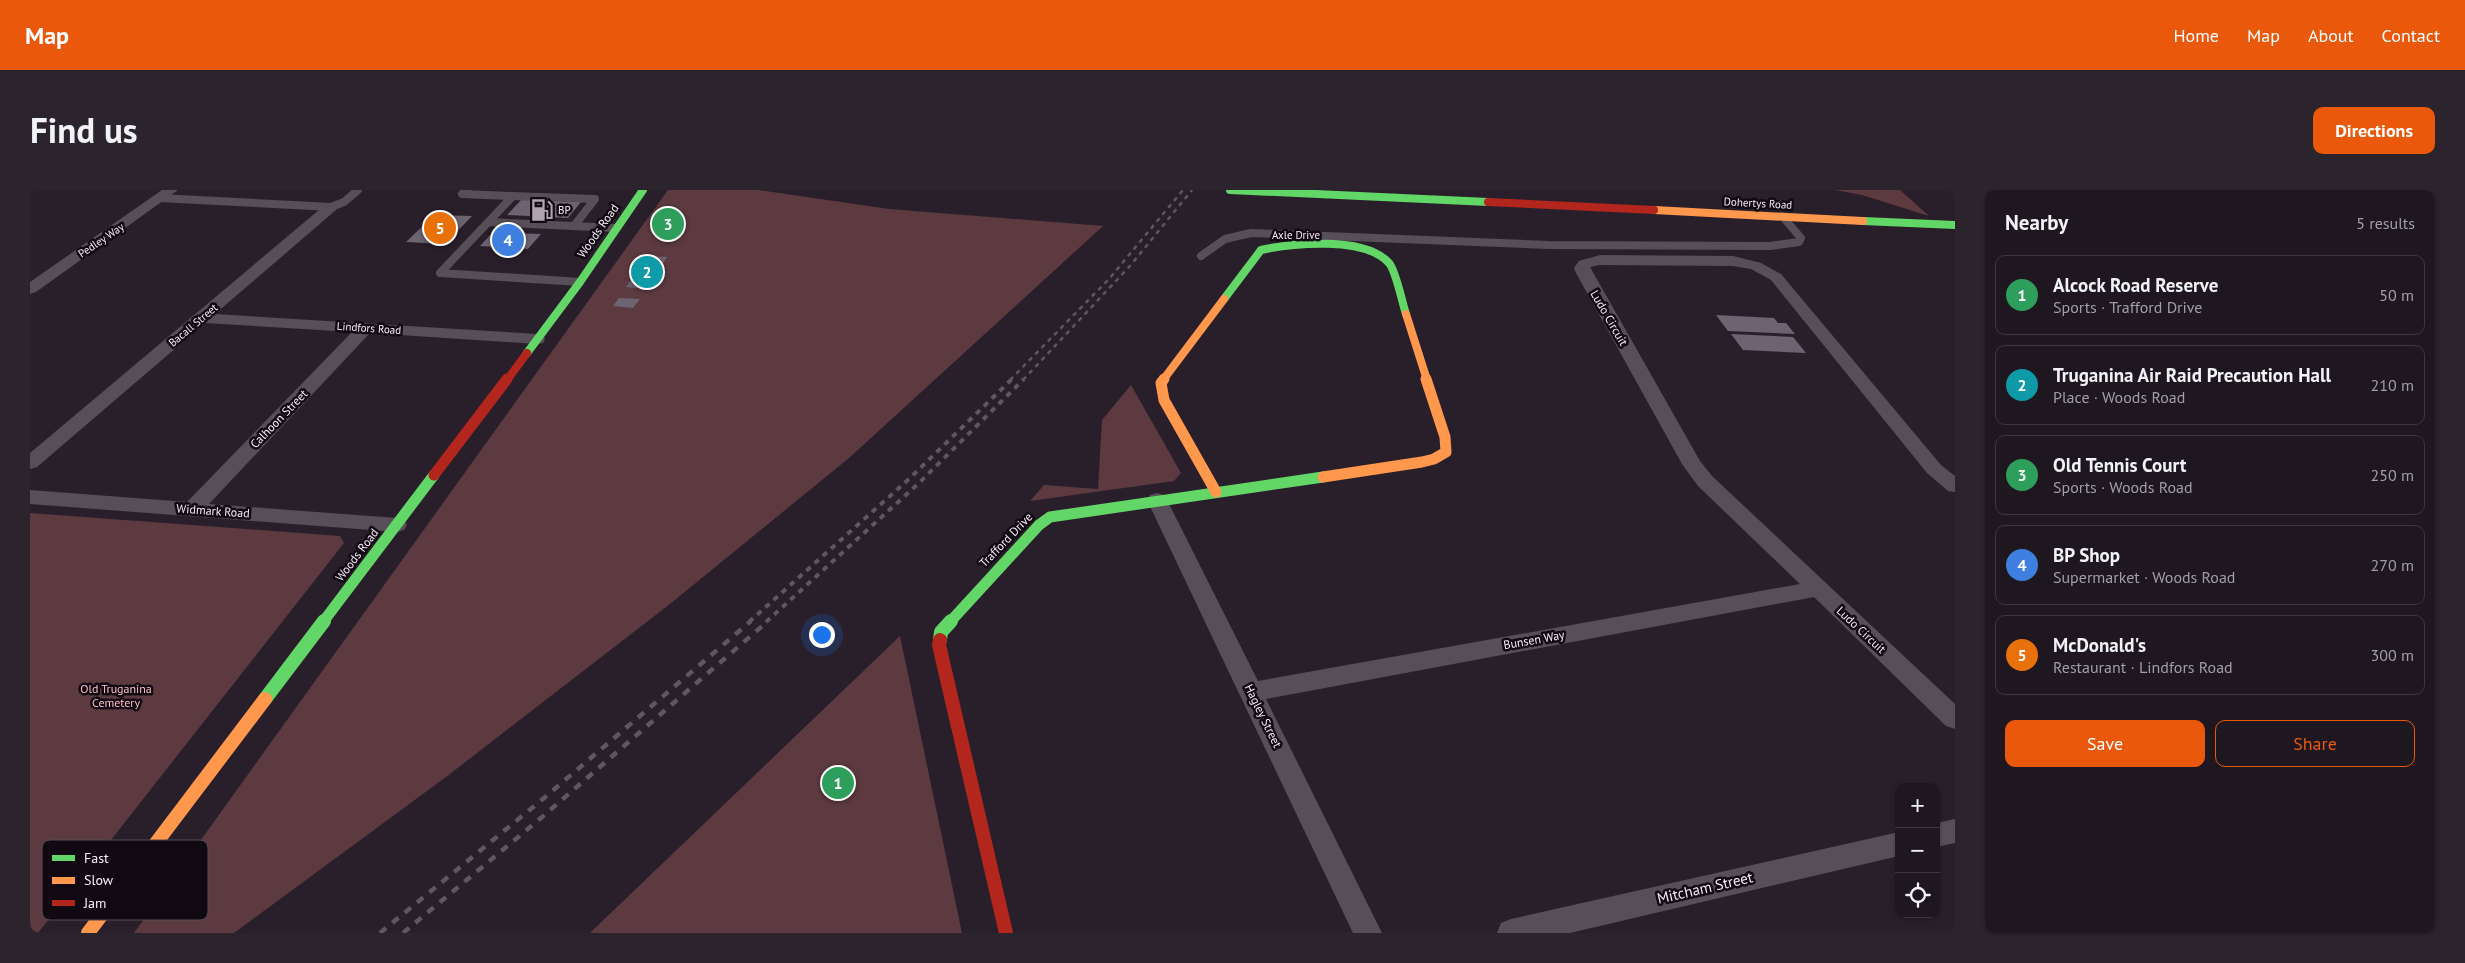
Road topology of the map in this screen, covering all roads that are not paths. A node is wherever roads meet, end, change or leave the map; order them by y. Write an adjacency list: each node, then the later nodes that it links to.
1 (358, 190): 7 (lane, Bacall Street)
2 (467, 190): 6 (lane)
3 (644, 190): 12 (street, Woods Road)
4 (1230, 190): 8 (street, Dohertys Road)
5 (166, 194): 7 (lane); 15 (street, Pedley Way)
6 (513, 196): 9 (lane); 11 (lane)
7 (331, 207): 16 (street, Bacall Street)
8 (1783, 217): 10 (street, Dohertys Road); 13 (lane)
9 (489, 222): 11 (lane); 14 (lane)
10 (1955, 225)
11 (574, 226): 12 (lane)
12 (616, 228): 14 (street, Woods Road)
13 (1202, 256)
14 (580, 282): 18 (street, Woods Road)
15 (30, 289)
16 (202, 318): 17 (street, Lindfors Road); 20 (street, Bacall Street)
17 (366, 328): 18 (street, Lindfors Road); 25 (street, Calhoon Street)
18 (537, 339): 26 (street, Woods Road)
19 (1446, 452): 22 (street, Trafford Drive); 22 (street, Axle Drive)
20 (30, 463)
21 (1955, 486): 27 (street, Ludo Circuit)
22 (1216, 492): 24 (street, Trafford Drive)
23 (30, 497): 25 (street, Widmark Road)
24 (1157, 500): 28 (street, Hagley Street); 36 (street, Trafford Drive)
25 (191, 510): 26 (street, Widmark Road)
26 (396, 525): 32 (street, Woods Road)
27 (1816, 589): 28 (street, Bunsen Way); 29 (street, Ludo Circuit)
28 (1252, 692): 37 (street, Hagley Street)
29 (1955, 719)
30 (1955, 831): 31 (street)
31 (1940, 834)
32 (158, 840)
33 (1895, 845): 38 (street, Mitcham Street)
34 (98, 920): 35 (street, Woods Road)
35 (88, 933)
36 (1006, 933)
37 (1368, 933)
38 (1510, 933)

